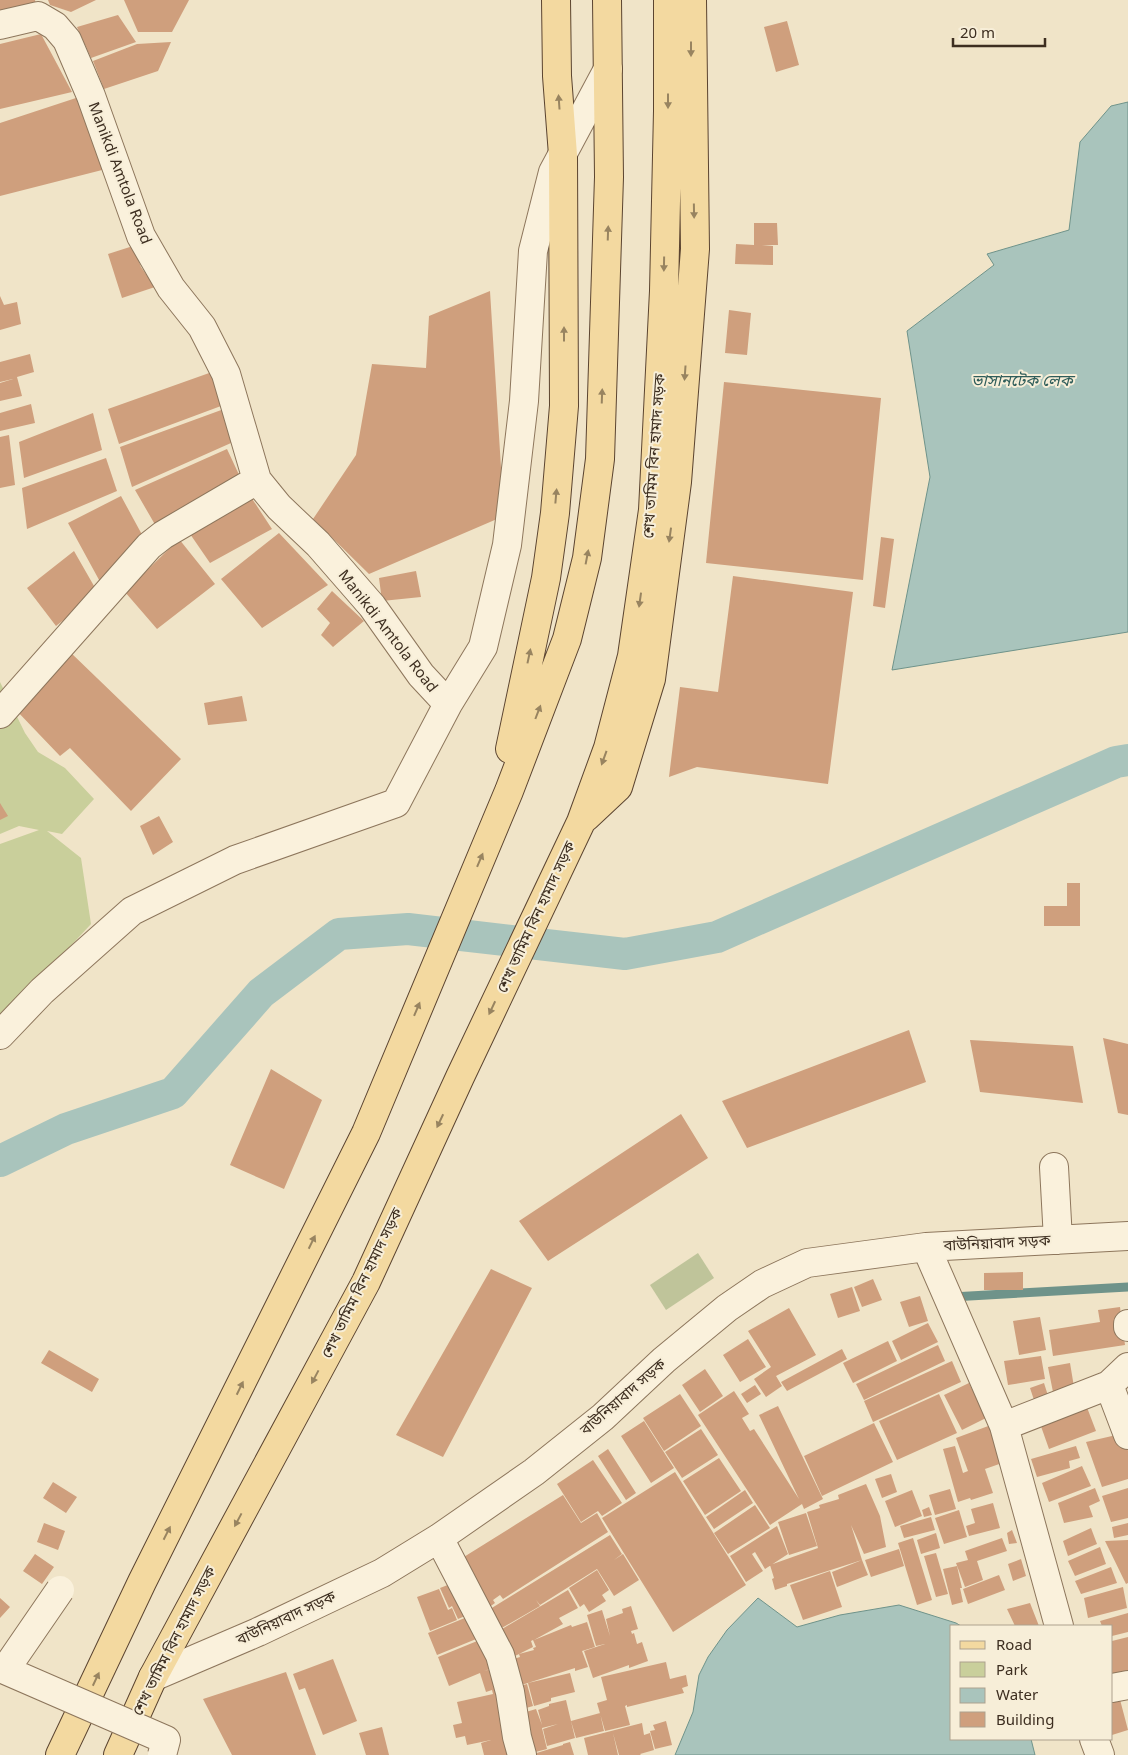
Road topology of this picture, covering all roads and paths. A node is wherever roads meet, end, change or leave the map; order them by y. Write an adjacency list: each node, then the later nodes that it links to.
1 (556, 0): 7 (main road, one-way to 1)
2 (607, 0): 6 (main road)
3 (668, 0): 12 (main road, শেখ তামিম বিন হামাদ সড়ক, one-way to 12)
4 (692, 0): 12 (main road, one-way to 12)
5 (0, 25): 8 (street, Manikdi Amtola Road)
6 (608, 70): 7 (street, Manikdi Amtola Road); 11 (main road, one-way to 6)
7 (563, 155): 9 (street, Manikdi Amtola Road); 11 (main road, one-way to 7)
8 (257, 480): 9 (street, Manikdi Amtola Road); 10 (street)
9 (448, 704): 13 (street)
10 (0, 714)
11 (509, 791): 28 (main road, one-way to 11)
12 (581, 822): 24 (main road, শেখ তামিম বিন হামাদ সড়ক, one-way to 24)
13 (0, 1035)
14 (1054, 1168): 16 (street)
15 (1128, 1236): 16 (street, বাউনিয়াবাদ সড়ক)
16 (1058, 1240): 17 (street, বাউনিয়াবাদ সড়ক)
17 (926, 1247): 19 (street); 21 (street, বাউনিয়াবাদ সড়ক)
18 (1118, 1376): 19 (street); 20 (street)
19 (1004, 1426): 23 (street)
20 (1128, 1435)
21 (440, 1538): 24 (street, বাউনিয়াবাদ সড়ক); 31 (street)
22 (60, 1590): 30 (street, bridge)
23 (1059, 1625)
24 (152, 1677): 29 (main road, শেখ তামিম বিন হামাদ সড়ক)
25 (1128, 1684): 26 (street)
26 (1113, 1688)
27 (1094, 1740): 32 (street)
28 (60, 1755)
29 (118, 1755)
30 (162, 1755)
31 (522, 1755)
32 (1100, 1755)

